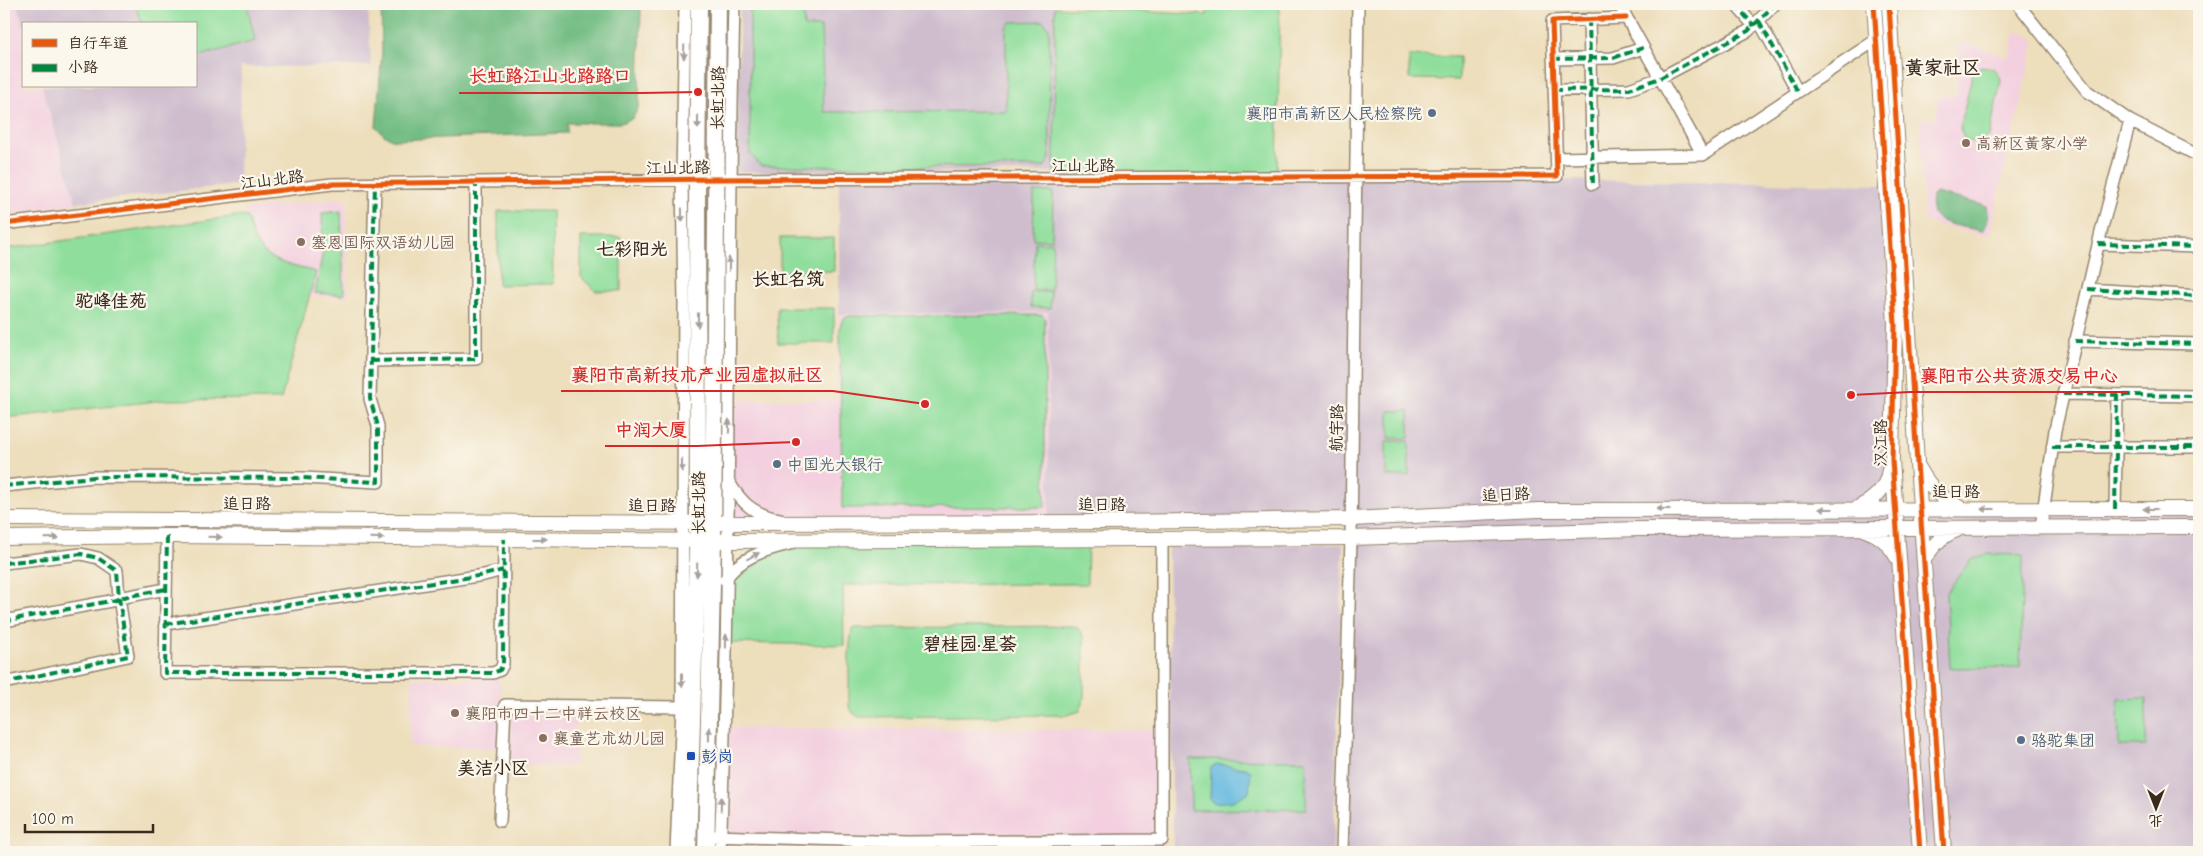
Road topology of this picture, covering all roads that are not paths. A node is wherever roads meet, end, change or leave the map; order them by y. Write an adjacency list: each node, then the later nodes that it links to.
1 (685, 4): 30 (street, one-way to 30)
2 (699, 4): 30 (highway, 长虹北路, one-way to 30)
3 (718, 4): 29 (highway, 长虹北路)
4 (734, 4): 29 (street)
5 (1358, 4): 28 (street, 航宇路)
6 (1618, 4): 12 (street)
7 (1735, 4): 14 (street)
8 (1775, 4): 14 (street)
9 (1874, 4): 15 (main road, 汉江路)
10 (1889, 4): 50 (main road)
11 (2018, 4): 23 (street)
12 (1626, 18): 13 (street); 16 (street)
13 (1589, 19): 17 (street); 18 (street)
14 (1757, 24): 19 (street); 22 (street)
15 (1876, 40): 22 (street); 49 (main road, 汉江路)
16 (1643, 48): 17 (street); 19 (street)
17 (1589, 58): 18 (street); 21 (street)
18 (1553, 59): 20 (street)
19 (1660, 78): 21 (street); 24 (street)
20 (1554, 90): 21 (street); 26 (street)
21 (1590, 90): 27 (street)
22 (1798, 92): 24 (street)
23 (2130, 121): 25 (street); 35 (street)
24 (1703, 155): 27 (street)
25 (2199, 156)
26 (1557, 158): 27 (street); 28 (street, 江山北路)
27 (1592, 158): 33 (street)
28 (1354, 177): 29 (street, 江山北路); 60 (street, 航宇路)
29 (723, 179): 30 (street, 江山北路); 48 (highway, 长虹北路); 51 (street, one-way to 29)
30 (689, 180): 31 (street, 江山北路); 62 (street, one-way to 62); 63 (highway, 长虹北路, one-way to 63)
31 (476, 182): 32 (street, 江山北路); 41 (street)
32 (374, 184): 34 (street, 江山北路); 41 (street)
33 (1593, 184)
34 (4, 224)
35 (2098, 244): 36 (street); 37 (street)
36 (2199, 247)
37 (2088, 289): 38 (street); 39 (street)
38 (2199, 296)
39 (2075, 341): 40 (street); 42 (street)
40 (2199, 344)
41 (370, 361): 52 (street)
42 (2063, 394): 43 (street); 45 (street)
43 (2117, 395): 44 (street); 46 (street)
44 (2199, 396)
45 (2052, 447): 46 (street); 57 (street)
46 (2117, 447): 47 (street); 58 (street)
47 (2199, 447)
48 (714, 452): 51 (street); 63 (highway, 长虹北路)
49 (1892, 460): 53 (main road); 54 (main road, 汉江路)
50 (1917, 463): 55 (main road); 56 (main road)
51 (729, 481): 63 (street); 64 (street)
52 (4, 486)
53 (1856, 509): 54 (main road, 追日路); 60 (main road, 追日路, one-way to 60)
54 (1895, 509): 55 (main road, 追日路); 67 (main road, 汉江路)
55 (1920, 509): 56 (main road, 追日路); 68 (main road)
56 (1963, 509): 57 (main road, 追日路, one-way to 56)
57 (2044, 509): 58 (main road, 追日路); 70 (street)
58 (2115, 509): 59 (main road, 追日路, one-way to 58)
59 (2199, 509)
60 (1351, 518): 64 (main road, 追日路); 73 (street, 航宇路)
61 (4, 519): 62 (main road, 追日路)
62 (682, 523): 63 (main road, 追日路); 76 (street)
63 (713, 523): 64 (main road, 追日路); 76 (highway, 长虹北路)
64 (804, 523)
65 (2199, 527): 70 (main road, 追日路)
66 (1860, 528): 67 (main road, 追日路); 73 (main road, 追日路); 79 (main road)
67 (1897, 528): 68 (main road, 追日路); 79 (main road, 汉江路)
68 (1922, 528): 69 (main road, 追日路); 78 (main road)
69 (1963, 528): 70 (main road, 追日路); 78 (main road)
70 (2041, 528)
71 (167, 536): 72 (main road, 追日路, one-way to 71); 74 (main road, 追日路, one-way to 74); 83 (street)
72 (4, 538)
73 (1351, 538): 75 (main road, 追日路); 96 (street, 航宇路)
74 (504, 539): 76 (main road, 追日路, one-way to 76); 81 (street)
75 (1162, 539): 77 (main road, 追日路); 91 (street)
76 (705, 540): 77 (main road, 追日路); 82 (street); 87 (highway, 长虹北路); 89 (street, one-way to 89); 93 (highway, 长虹北路, one-way to 93)
77 (808, 540): 82 (street, one-way to 77)
78 (1924, 560): 98 (main road)
79 (1899, 561): 97 (main road, 汉江路)
80 (4, 564): 84 (street)
81 (503, 570): 86 (street); 86 (street)
82 (727, 576): 87 (street); 91 (street, one-way to 82)
83 (166, 589): 84 (street); 86 (street)
84 (119, 598): 85 (street); 88 (street)
85 (4, 621)
86 (165, 624)
87 (711, 624): 91 (highway, 长虹北路, one-way to 87)
88 (4, 683)
89 (682, 707): 90 (street); 92 (street)
90 (500, 821)
91 (714, 836): 94 (highway, 长虹北路); 95 (street)
92 (676, 852)
93 (688, 852)
94 (706, 852)
95 (720, 852)
96 (1342, 852)
97 (1920, 852)
98 (1944, 852)

